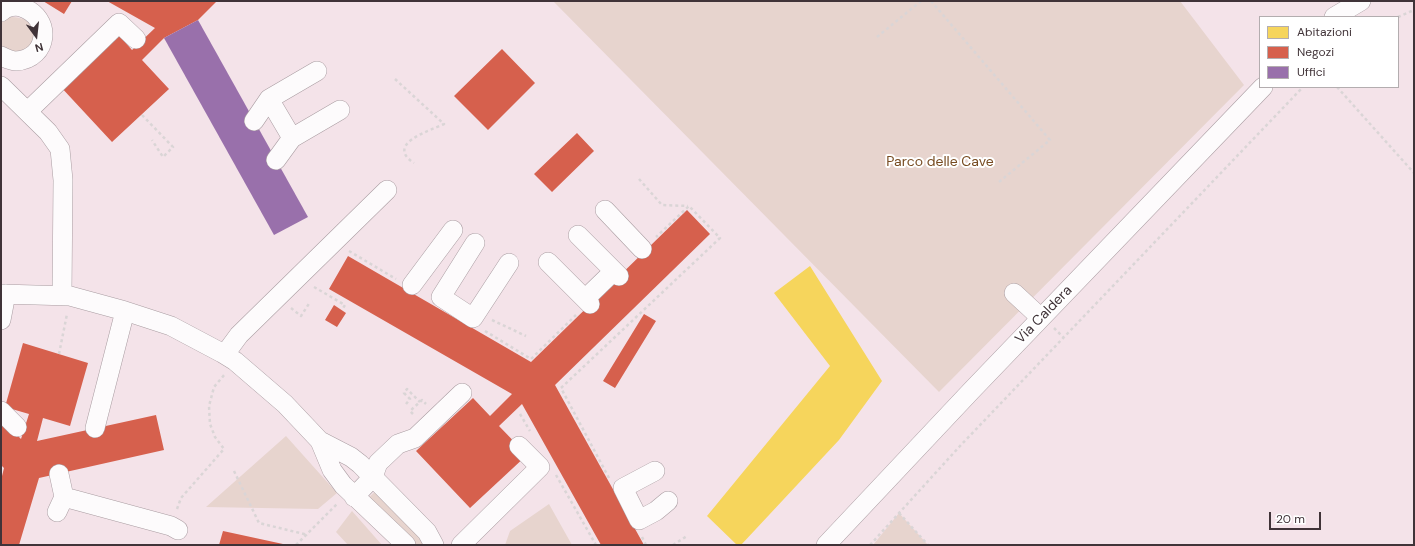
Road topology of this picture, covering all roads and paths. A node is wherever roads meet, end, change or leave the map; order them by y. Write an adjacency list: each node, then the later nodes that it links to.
1 (921, 1): 8 (path)
2 (931, 1): 29 (path)
3 (1361, 1): 6 (street)
4 (1414, 10): 7 (path)
5 (1, 12): 10 (street)
6 (1336, 16)
7 (1399, 17)
8 (877, 37)
9 (136, 39): 20 (street)
10 (8, 59): 12 (street)
11 (317, 71): 18 (street)
12 (1, 78)
13 (395, 79): 26 (path)
14 (1, 86): 20 (street)
15 (1262, 88): 56 (street, Via Caldera)
16 (1301, 88): 58 (path)
17 (1338, 88): 27 (path)
18 (269, 99): 22 (street); 23 (street)
19 (340, 110): 23 (street)
20 (28, 111): 46 (street)
21 (142, 115): 24 (path)
22 (254, 121)
23 (292, 138): 25 (street)
24 (152, 140)
25 (276, 160)
26 (414, 163)
27 (1414, 173)
28 (639, 179): 31 (path)
29 (999, 182)
30 (386, 190): 60 (street)
31 (688, 206): 36 (path); 77 (path)
32 (605, 210): 36 (street)
33 (453, 230): 40 (street)
34 (578, 235): 49 (street)
35 (475, 243): 55 (street)
36 (646, 246)
37 (345, 249): 40 (path)
38 (548, 262): 49 (street)
39 (509, 263): 55 (street)
40 (405, 282)
41 (318, 283): 42 (path)
42 (314, 287): 43 (path); 51 (path)
43 (308, 292)
44 (1014, 293): 56 (street)
45 (3, 294): 46 (street); 54 (street)
46 (65, 302): 52 (street); 59 (path)
47 (297, 302): 50 (path)
48 (310, 302): 50 (path)
49 (588, 302): 55 (path)
50 (291, 307): 53 (path)
51 (342, 310)
52 (125, 311): 60 (street); 69 (street)
53 (285, 313)
54 (1, 320)
55 (472, 320): 57 (path)
56 (1046, 322): 58 (path); 92 (street, Via Caldera)
57 (526, 336)
58 (1064, 338): 80 (path)
59 (59, 354)
60 (222, 362): 61 (path); 71 (street)
61 (225, 374): 62 (path); 82 (path)
62 (230, 378)
63 (462, 393): 72 (street)
64 (420, 402): 65 (path)
65 (406, 404)
66 (1, 411): 68 (street)
67 (520, 414): 70 (path)
68 (17, 427)
69 (95, 428)
70 (526, 440): 88 (street)
71 (320, 441): 72 (street); 78 (street)
72 (371, 469): 78 (street); 87 (street)
73 (552, 469): 89 (path)
74 (234, 471): 83 (path)
75 (655, 471): 77 (street)
76 (59, 474): 82 (street)
77 (618, 490): 81 (street)
78 (346, 494): 83 (path); 86 (street)
79 (668, 501): 81 (street)
80 (899, 513): 93 (path); 94 (path)
81 (635, 522): 90 (path)
82 (177, 523)
83 (308, 535): 85 (path)
84 (687, 536): 91 (path)
85 (296, 545)
86 (406, 545)
87 (434, 545)
88 (461, 545)
89 (596, 545)
90 (646, 545)
91 (673, 545)
92 (826, 545)
93 (870, 545)
94 (928, 545)

